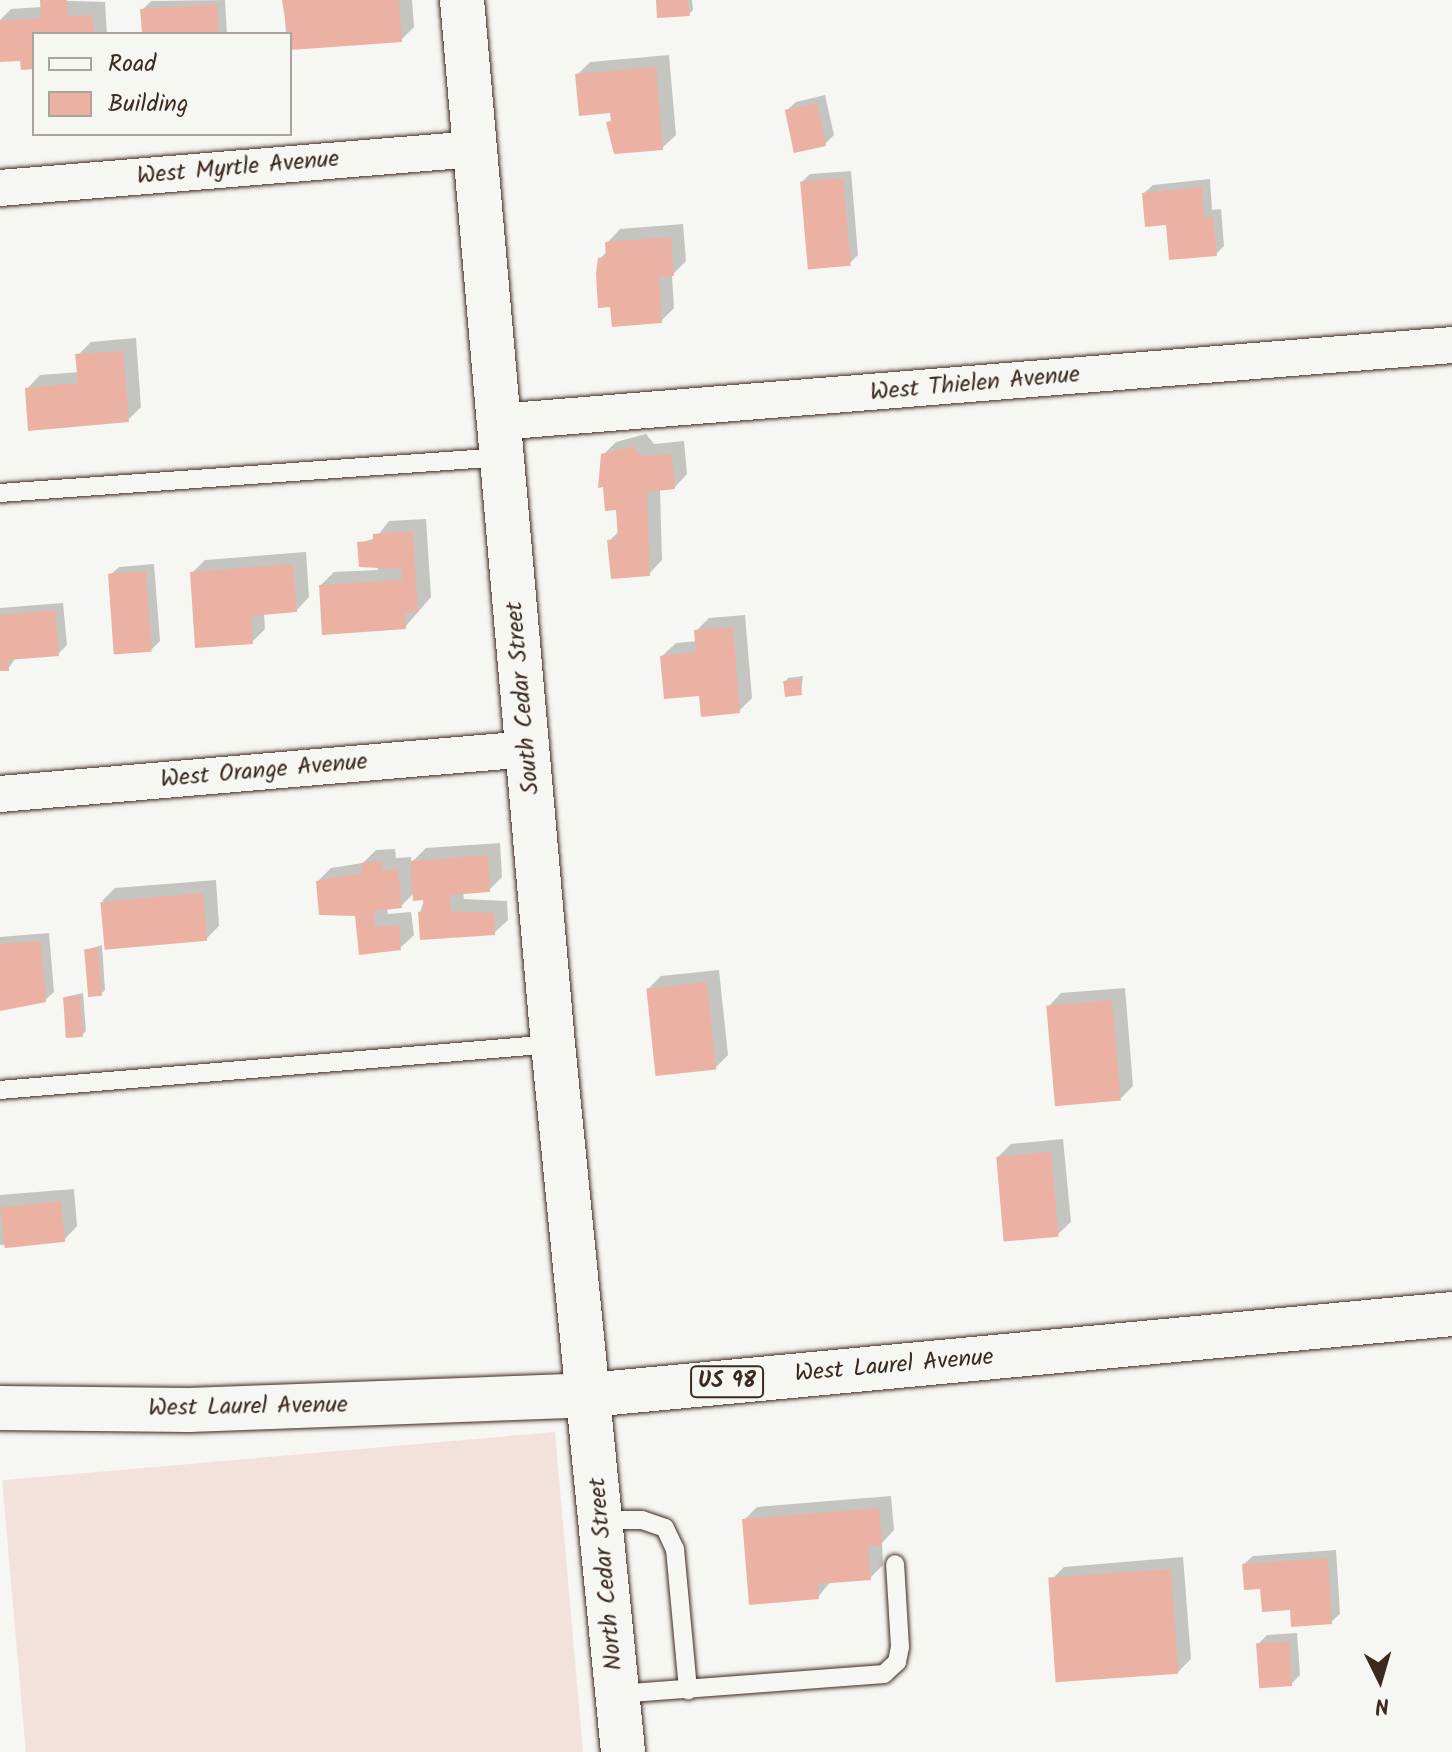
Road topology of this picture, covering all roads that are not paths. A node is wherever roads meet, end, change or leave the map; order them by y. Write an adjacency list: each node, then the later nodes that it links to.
1 (462, 0): 2 (street, South Cedar Street)
2 (475, 149): 3 (street, West Myrtle Avenue); 5 (street, South Cedar Street)
3 (0, 188)
4 (1452, 345): 5 (street, West Thielen Avenue)
5 (500, 440): 6 (lane); 7 (street, South Cedar Street)
6 (0, 493)
7 (528, 749): 8 (street, West Orange Avenue); 9 (street, South Cedar Street)
8 (0, 794)
9 (553, 1044): 10 (lane); 12 (street, South Cedar Street)
10 (0, 1090)
11 (1452, 1314): 12 (street, West Laurel Avenue / US 98)
12 (589, 1395): 13 (street, West Laurel Avenue / US 98); 14 (street, North Cedar Street)
13 (0, 1408)
14 (601, 1520): 16 (lane); 17 (street, North Cedar Street)
15 (895, 1564): 16 (lane)
16 (688, 1690): 17 (lane)
17 (617, 1694): 18 (street, North Cedar Street)
18 (623, 1752)

